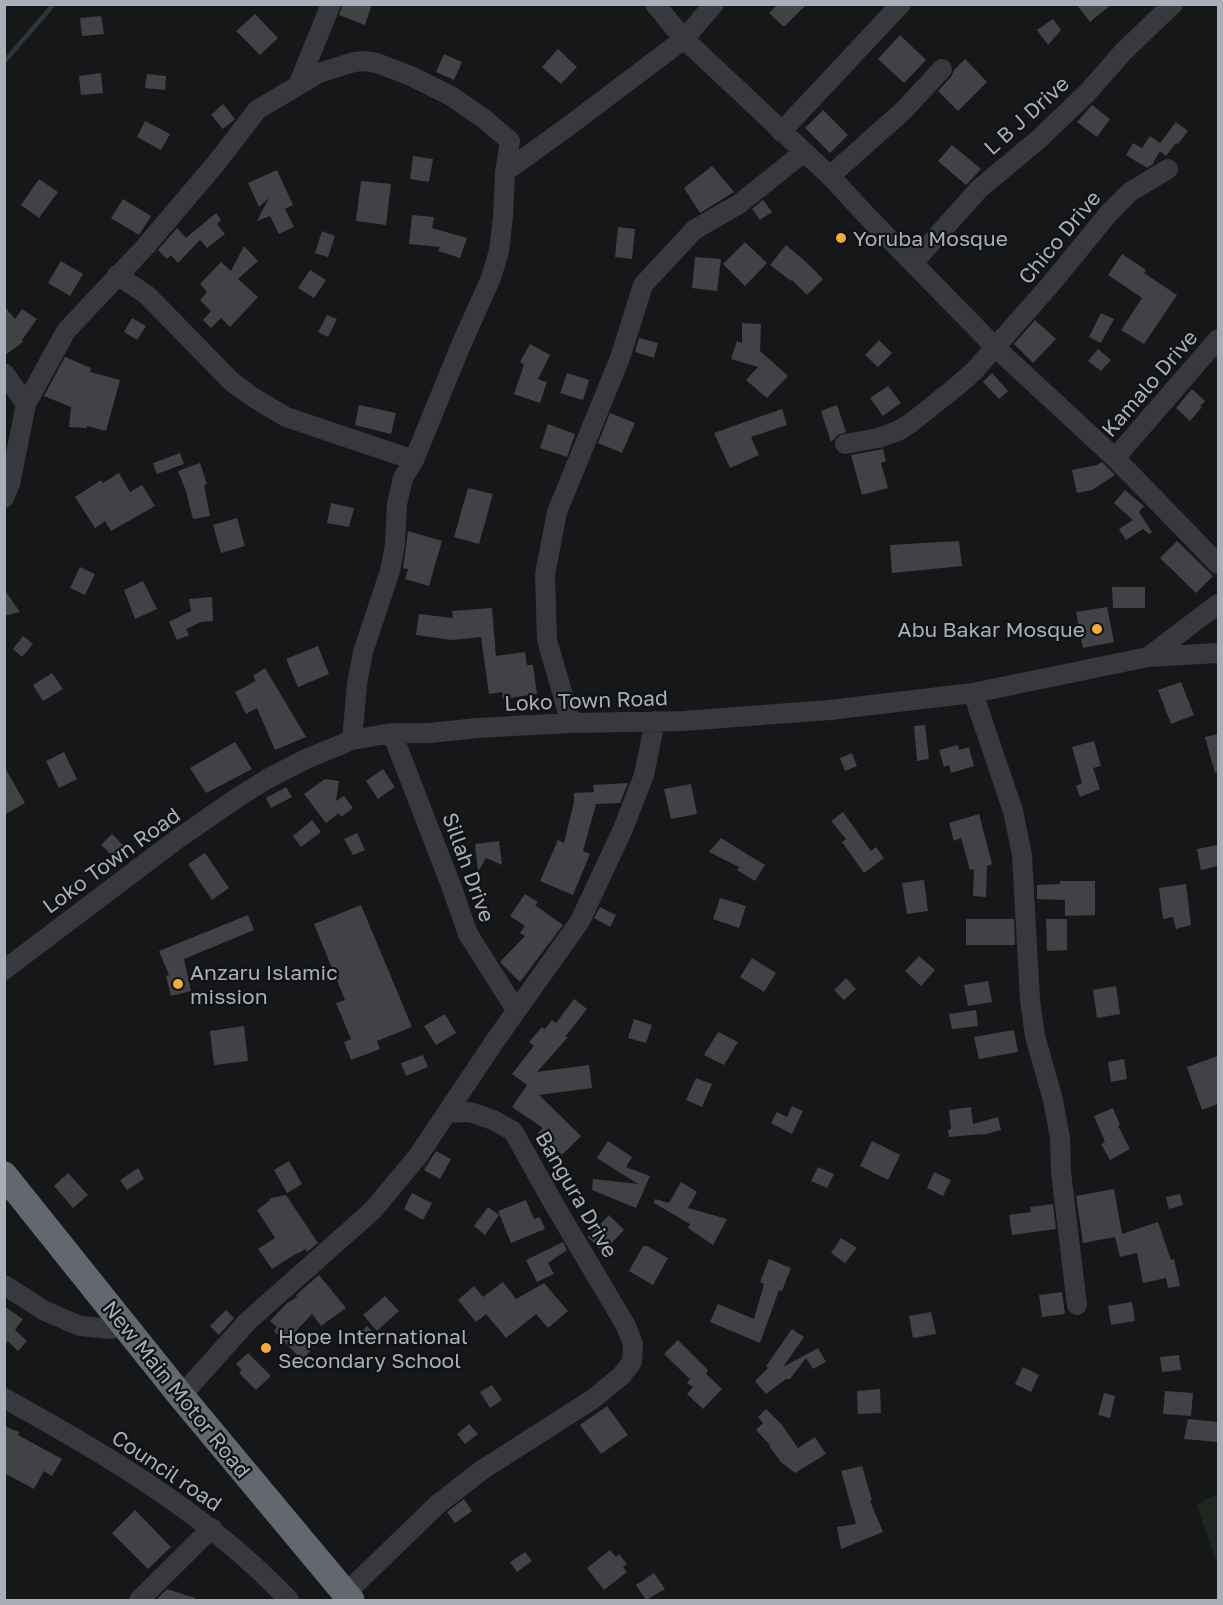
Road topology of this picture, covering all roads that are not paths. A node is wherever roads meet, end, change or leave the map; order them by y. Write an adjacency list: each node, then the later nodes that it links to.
1 (331, 4): 8 (street)
2 (655, 4): 6 (street)
3 (714, 4): 6 (street)
4 (901, 4): 9 (street)
5 (1173, 4): 14 (street, L B J Drive)
6 (684, 39): 9 (street); 12 (street)
7 (942, 69): 13 (street)
8 (299, 83): 12 (street); 15 (street)
9 (781, 132): 10 (street)
10 (804, 152): 13 (street); 30 (street)
11 (1168, 169): 17 (street, Chico Drive)
12 (505, 172): 22 (street)
13 (830, 176): 14 (street)
14 (913, 263): 17 (street)
15 (117, 275): 19 (street); 22 (street)
16 (1218, 339): 21 (street, Kamalo Drive)
17 (995, 347): 20 (street, Chico Drive); 21 (street)
18 (4, 373): 19 (street)
19 (26, 404): 23 (street)
20 (844, 444)
21 (1115, 458): 24 (street)
22 (414, 460): 32 (street)
23 (4, 498)
24 (1218, 564)
25 (1218, 604): 27 (street, Loko Town Road)
26 (1218, 653): 27 (street)
27 (1148, 657): 28 (street, Loko Town Road)
28 (974, 693): 29 (street, Loko Town Road); 39 (street)
29 (655, 721): 30 (street, Loko Town Road); 34 (street)
30 (571, 723): 31 (street, Loko Town Road)
31 (392, 734): 32 (street, Loko Town Road); 34 (street, Sillah Drive)
32 (352, 740): 33 (street, Loko Town Road)
33 (7, 963)
34 (516, 1010): 35 (street)
35 (447, 1113): 41 (street); 44 (street, Bangura Drive)
36 (4, 1175): 41 (highway, New Main Motor Road)
37 (4, 1196): 40 (highway, New Main Motor Road)
38 (4, 1285): 40 (street)
39 (1077, 1305)
40 (111, 1329): 44 (highway, New Main Motor Road)
41 (181, 1396): 44 (highway, New Main Motor Road)
42 (4, 1398): 43 (street, Council road)
43 (212, 1528): 45 (street); 46 (street, Council road)
44 (342, 1598)
45 (139, 1600)
46 (289, 1600)

